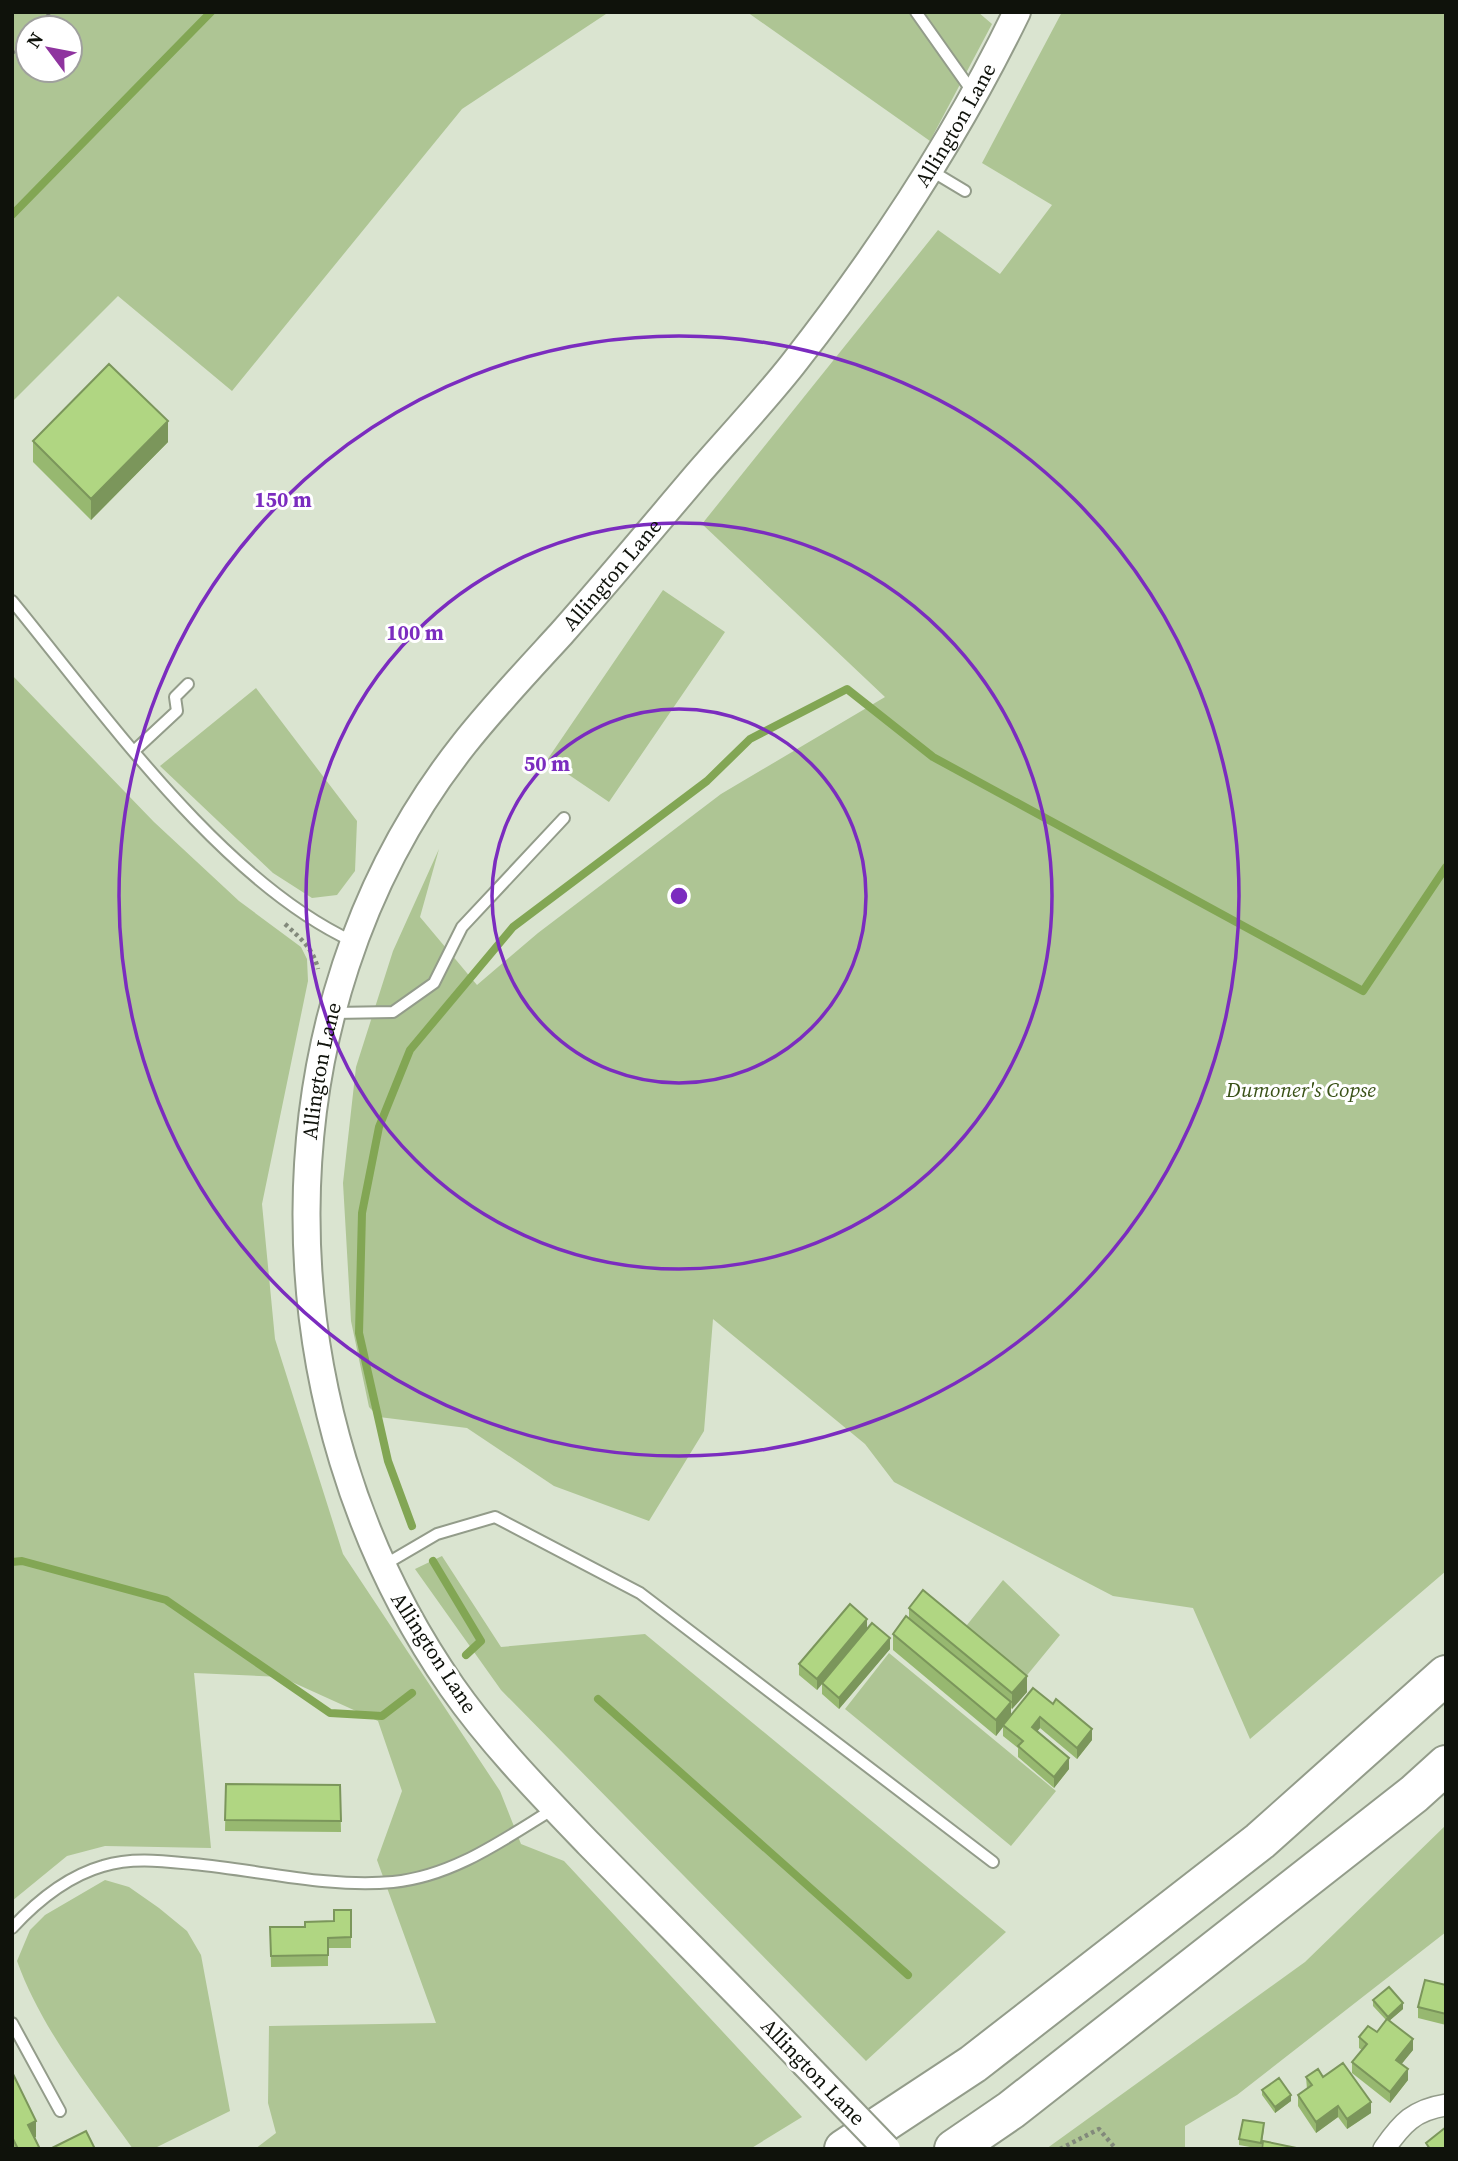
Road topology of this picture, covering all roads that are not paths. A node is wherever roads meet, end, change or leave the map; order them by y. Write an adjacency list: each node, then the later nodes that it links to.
1 (916, 12): 3 (lane)
2 (1017, 12): 3 (street, Allington Lane)
3 (976, 96): 4 (street, Allington Lane)
4 (930, 170): 5 (lane); 10 (street, Allington Lane)
5 (965, 191)
6 (12, 601): 8 (lane)
7 (188, 684): 8 (lane)
8 (134, 751): 10 (lane)
9 (565, 818): 11 (lane)
10 (352, 941): 11 (street, Allington Lane)
11 (331, 1013): 12 (street, Allington Lane)
12 (382, 1566): 15 (street, Allington Lane); 16 (lane)
13 (1446, 1675): 21 (highway)
14 (1446, 1765): 23 (highway)
15 (555, 1808): 17 (lane); 22 (street, Allington Lane, bridge)
16 (993, 1862)
17 (12, 1928)
18 (12, 2023): 20 (lane)
19 (1446, 2105): 24 (street)
20 (60, 2111)
21 (844, 2149)
22 (887, 2149)
23 (954, 2149)
24 (1384, 2149)

